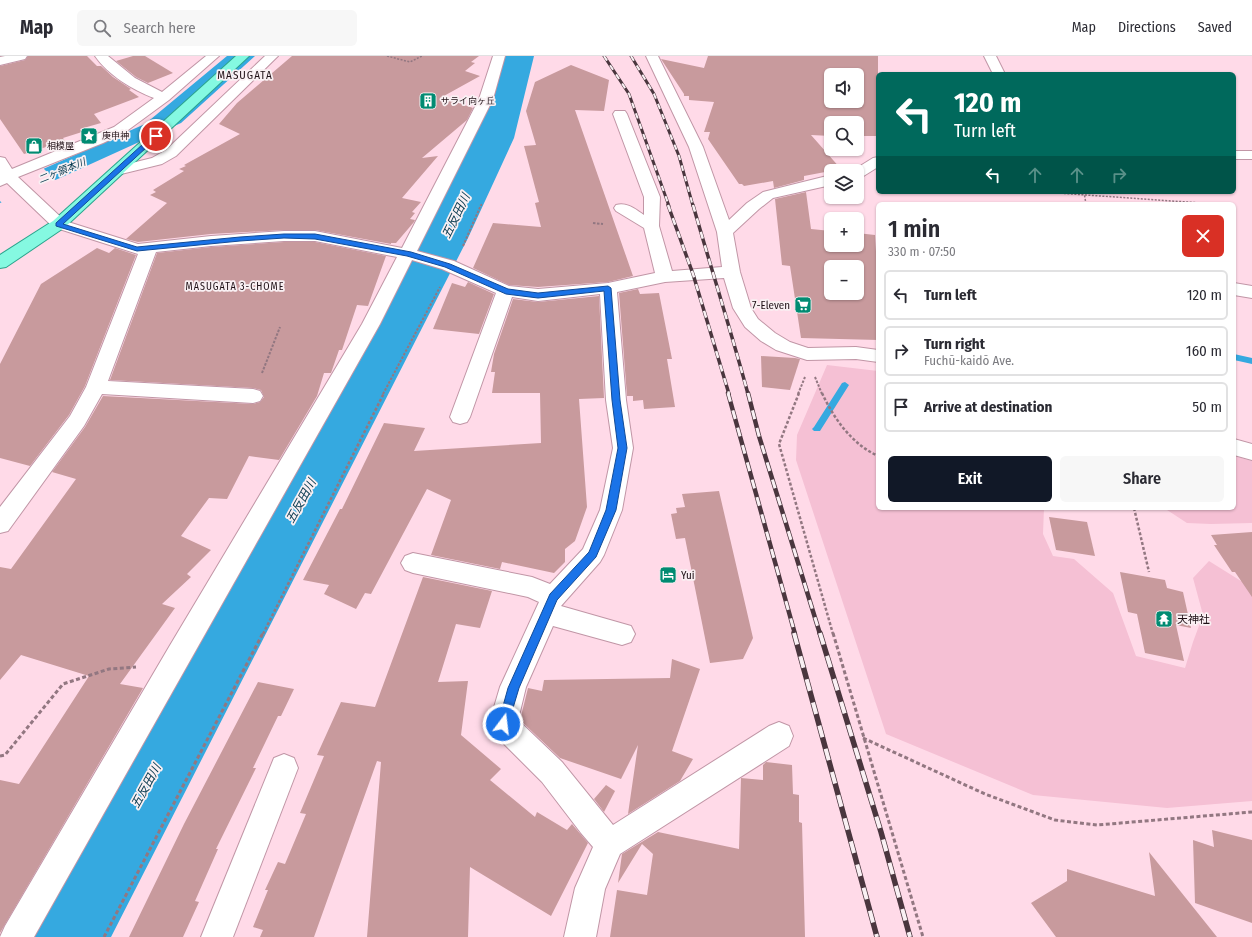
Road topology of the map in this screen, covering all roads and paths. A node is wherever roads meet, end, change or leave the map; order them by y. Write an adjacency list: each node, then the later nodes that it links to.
1 (21, 56): 11 (street)
2 (101, 56): 13 (street)
3 (213, 56): 13 (street)
4 (243, 56): 20 (main road)
5 (272, 56): 20 (street)
6 (387, 56): 7 (path)
7 (422, 56)
8 (498, 56): 33 (street)
9 (652, 56): 31 (street)
10 (990, 56): 12 (street)
11 (0, 61)
12 (998, 72)
13 (164, 97): 23 (street)
14 (620, 114): 30 (street)
15 (1252, 155): 16 (street)
16 (1236, 156)
17 (0, 161): 23 (street)
18 (876, 163): 19 (street)
19 (864, 170)
20 (117, 171): 29 (main road)
21 (864, 175): 22 (street)
22 (876, 177)
23 (7, 179): 29 (street)
24 (824, 182): 31 (street)
25 (1096, 194): 26 (path)
26 (1189, 202)
27 (482, 203): 35 (path)
28 (622, 208): 30 (street)
29 (58, 224): 32 (street); 34 (main road)
30 (651, 226): 37 (street)
31 (725, 232): 36 (street)
32 (149, 248): 33 (street); 45 (street)
33 (412, 255): 35 (street); 57 (street)
34 (0, 262)
35 (450, 266): 40 (street); 65 (path)
36 (731, 272): 37 (street); 43 (street)
37 (665, 277): 38 (street)
38 (608, 288): 40 (street); 55 (street)
39 (1236, 289): 41 (street)
40 (506, 292): 47 (street)
41 (1252, 292)
42 (280, 327): 46 (path)
43 (807, 354): 44 (street); 50 (path); 59 (path)
44 (876, 356)
45 (96, 387): 46 (street); 52 (street)
46 (253, 396)
47 (460, 417)
48 (1236, 448): 49 (street)
49 (1252, 452)
50 (876, 456)
51 (1134, 510): 54 (path)
52 (0, 524)
53 (413, 563): 55 (street)
54 (1149, 572)
55 (550, 605): 56 (street); 63 (street)
56 (622, 634)
57 (172, 665): 60 (path); 64 (street)
58 (779, 736): 63 (street)
59 (863, 738): 62 (path); 68 (path)
60 (0, 756)
61 (284, 768): 66 (street)
62 (1252, 812)
63 (610, 844): 67 (street)
64 (16, 937)
65 (104, 937)
66 (217, 937)
67 (580, 937)
68 (923, 937)

